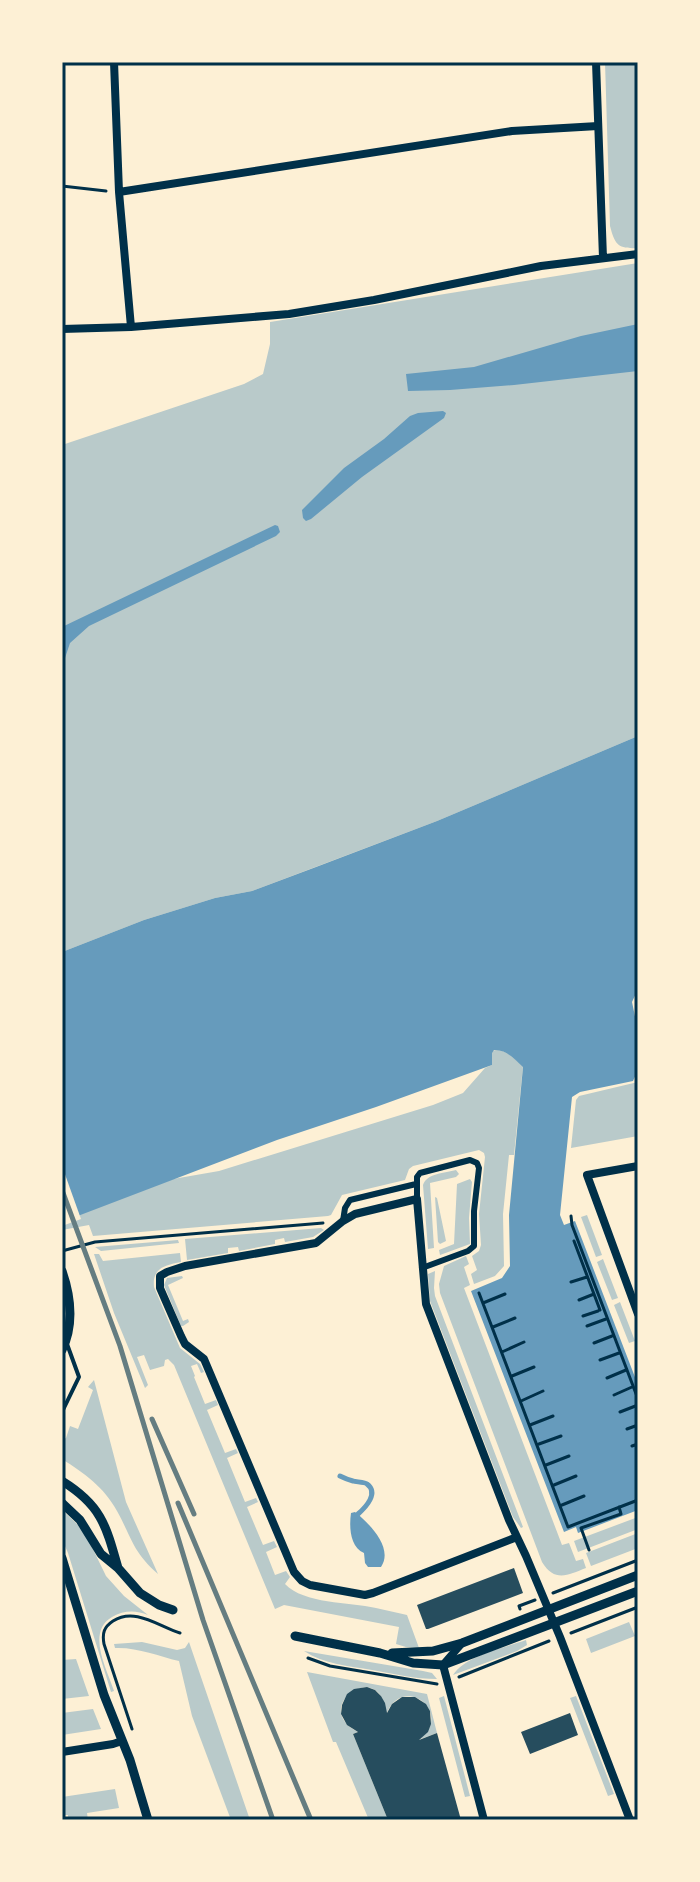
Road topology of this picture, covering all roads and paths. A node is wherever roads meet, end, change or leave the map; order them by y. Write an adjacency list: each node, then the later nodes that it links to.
1 (114, 62): 5 (street)
2 (596, 62): 3 (street)
3 (598, 126): 5 (street); 7 (street)
4 (62, 186): 5 (path)
5 (119, 192): 8 (street)
6 (638, 254): 7 (street)
7 (603, 258): 8 (street)
8 (131, 327): 9 (street)
9 (62, 329)
10 (638, 1166): 27 (street)
11 (416, 1184): 12 (street); 14 (street); 17 (street)
12 (417, 1199): 14 (street); 17 (street)
13 (571, 1216): 26 (path)
14 (343, 1221): 16 (path); 70 (street)
15 (574, 1241): 19 (path)
16 (62, 1251)
17 (422, 1268): 70 (street)
18 (62, 1271): 36 (street)
19 (587, 1277): 20 (path); 23 (path)
20 (571, 1282)
21 (479, 1293): 25 (path)
22 (505, 1294): 25 (path)
23 (594, 1294): 24 (path); 26 (path)
24 (579, 1300)
25 (482, 1303): 32 (path)
26 (601, 1310): 28 (path); 30 (path)
27 (638, 1314)
28 (583, 1316)
29 (515, 1318): 32 (path)
30 (607, 1319): 31 (path); 33 (path)
31 (587, 1326)
32 (492, 1328): 37 (path)
33 (613, 1335): 35 (path); 38 (path)
34 (524, 1342): 37 (path)
35 (594, 1343)
36 (64, 1346): 50 (lane)
37 (501, 1352): 42 (path)
38 (620, 1353): 39 (path); 41 (path)
39 (600, 1360)
40 (534, 1367): 42 (path)
41 (627, 1370): 43 (path); 44 (path)
42 (511, 1376): 48 (path)
43 (607, 1378)
44 (633, 1387): 46 (path); 47 (path)
45 (543, 1391): 48 (path)
46 (614, 1395)
47 (638, 1399)
48 (520, 1401): 53 (path)
49 (638, 1405): 51 (path)
50 (62, 1412)
51 (620, 1412)
52 (553, 1416): 53 (path)
53 (529, 1425): 58 (path)
54 (638, 1425): 55 (path)
55 (627, 1429)
56 (561, 1436): 58 (path)
57 (638, 1444): 59 (path)
58 (537, 1445): 61 (path)
59 (632, 1446)
60 (569, 1456): 61 (path)
61 (545, 1465): 64 (path)
62 (576, 1476): 64 (path)
63 (62, 1481): 74 (street)
64 (553, 1485): 68 (path)
65 (584, 1496): 68 (path)
66 (638, 1500): 69 (path)
67 (62, 1503): 74 (street)
68 (560, 1506): 69 (path)
69 (619, 1507): 71 (path)
70 (517, 1537): 77 (street)
71 (589, 1550)
72 (62, 1558): 91 (street)
73 (638, 1560): 77 (path)
74 (118, 1568): 79 (street)
75 (638, 1575): 80 (street)
76 (638, 1591): 81 (street)
77 (542, 1597): 80 (street)
78 (638, 1607): 84 (path)
79 (173, 1610)
80 (549, 1610): 81 (street); 85 (street)
81 (554, 1623): 84 (street); 88 (street)
82 (180, 1633): 90 (path)
83 (295, 1636): 86 (street)
84 (560, 1637): 89 (path); 95 (street)
85 (462, 1643): 86 (street); 88 (street)
86 (380, 1653): 88 (street)
87 (308, 1658): 89 (path)
88 (443, 1665): 89 (street)
89 (447, 1682): 94 (street)
90 (135, 1736)
91 (122, 1741): 92 (street); 93 (street)
92 (62, 1752)
93 (148, 1820)
94 (484, 1820)
95 (630, 1820)

